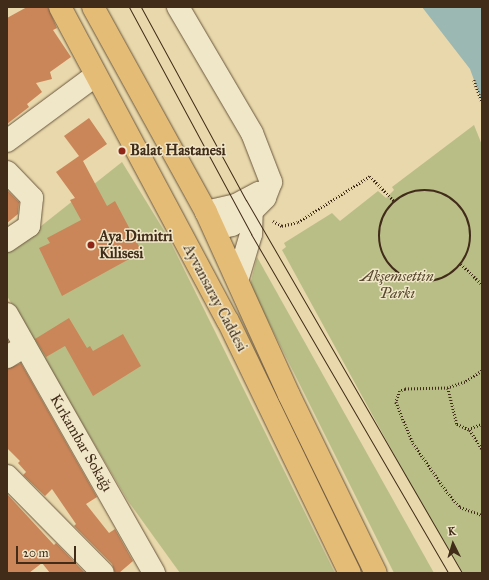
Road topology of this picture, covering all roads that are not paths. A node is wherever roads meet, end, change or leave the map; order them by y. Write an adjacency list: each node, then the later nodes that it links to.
1 (60, 7): 4 (main road, Ayvansaray Caddesi)
2 (93, 7): 10 (main road, Ayvansaray Caddesi)
3 (179, 8): 7 (street)
4 (95, 76): 5 (street); 8 (main road, Ayvansaray Caddesi)
5 (7, 140)
6 (7, 172): 11 (street)
7 (272, 182): 9 (street); 10 (street)
8 (161, 198): 10 (main road); 18 (main road, Ayvansaray Caddesi)
9 (252, 211): 10 (street); 12 (street)
10 (211, 221): 12 (main road, Ayvansaray Caddesi)
11 (7, 241)
12 (238, 278): 19 (main road, Ayvansaray Caddesi)
13 (7, 314): 14 (street, Kırkambar Sokağı)
14 (16, 351): 17 (street, Kırkambar Sokağı)
15 (7, 476): 16 (street)
16 (103, 573)
17 (154, 573)
18 (350, 573)
19 (376, 573)

